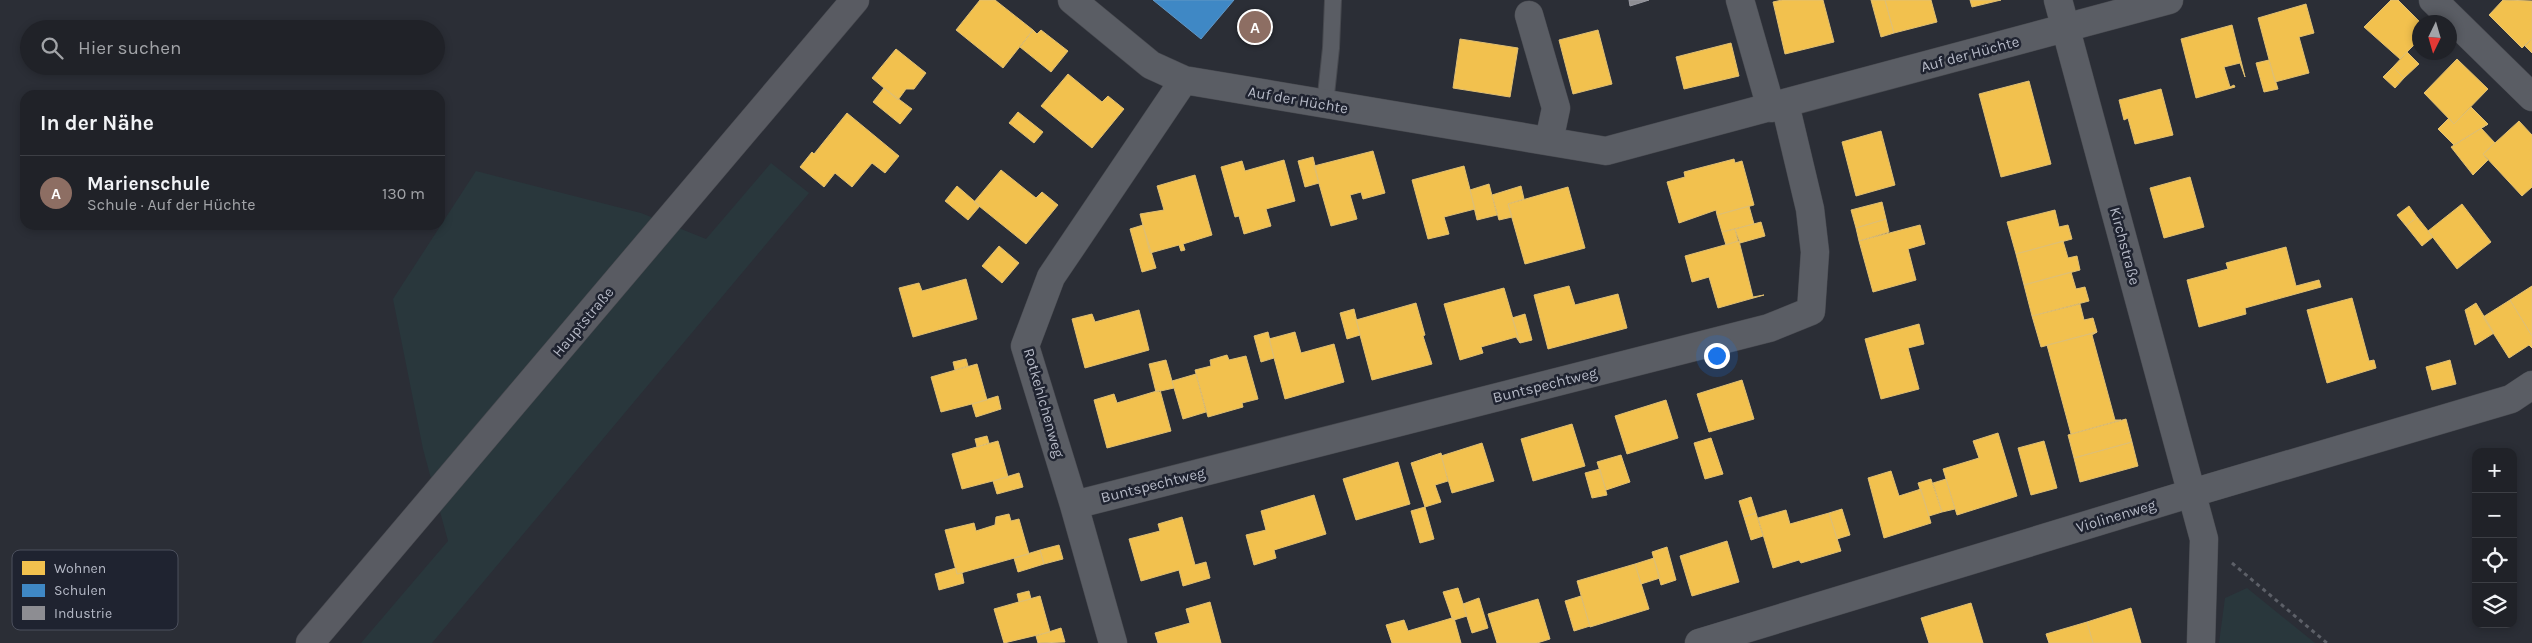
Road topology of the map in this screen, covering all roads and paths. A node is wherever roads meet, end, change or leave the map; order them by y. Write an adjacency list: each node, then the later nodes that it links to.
1 (855, 0): 19 (street, Hauptstraße)
2 (1072, 0): 10 (street, Auf der Hüchte)
3 (1333, 0): 12 (lane)
4 (1740, 0): 13 (street)
5 (2058, 0): 9 (street, Kirchstraße)
6 (2169, 0): 9 (street, Auf der Hüchte)
7 (2433, 0): 11 (street)
8 (1529, 15): 14 (street)
9 (2065, 28): 13 (street, Auf der Hüchte); 16 (street, Kirchstraße)
10 (1184, 80): 12 (street, Auf der Hüchte); 17 (street, Rotkehlchenweg)
11 (2532, 96)
12 (1325, 104): 14 (street, Auf der Hüchte)
13 (1778, 106): 14 (street, Auf der Hüchte); 17 (street, Buntspechtweg)
14 (1549, 141)
15 (2532, 385): 16 (street, Violinenweg)
16 (2192, 493): 18 (street, Kirchstraße); 21 (street, Violinenweg)
17 (1074, 504): 20 (street, Rotkehlchenweg)
18 (2204, 539): 22 (street, Kirchstraße); 23 (path)
19 (310, 643)
20 (1112, 643)
21 (1699, 643)
22 (2201, 643)
23 (2327, 643)

